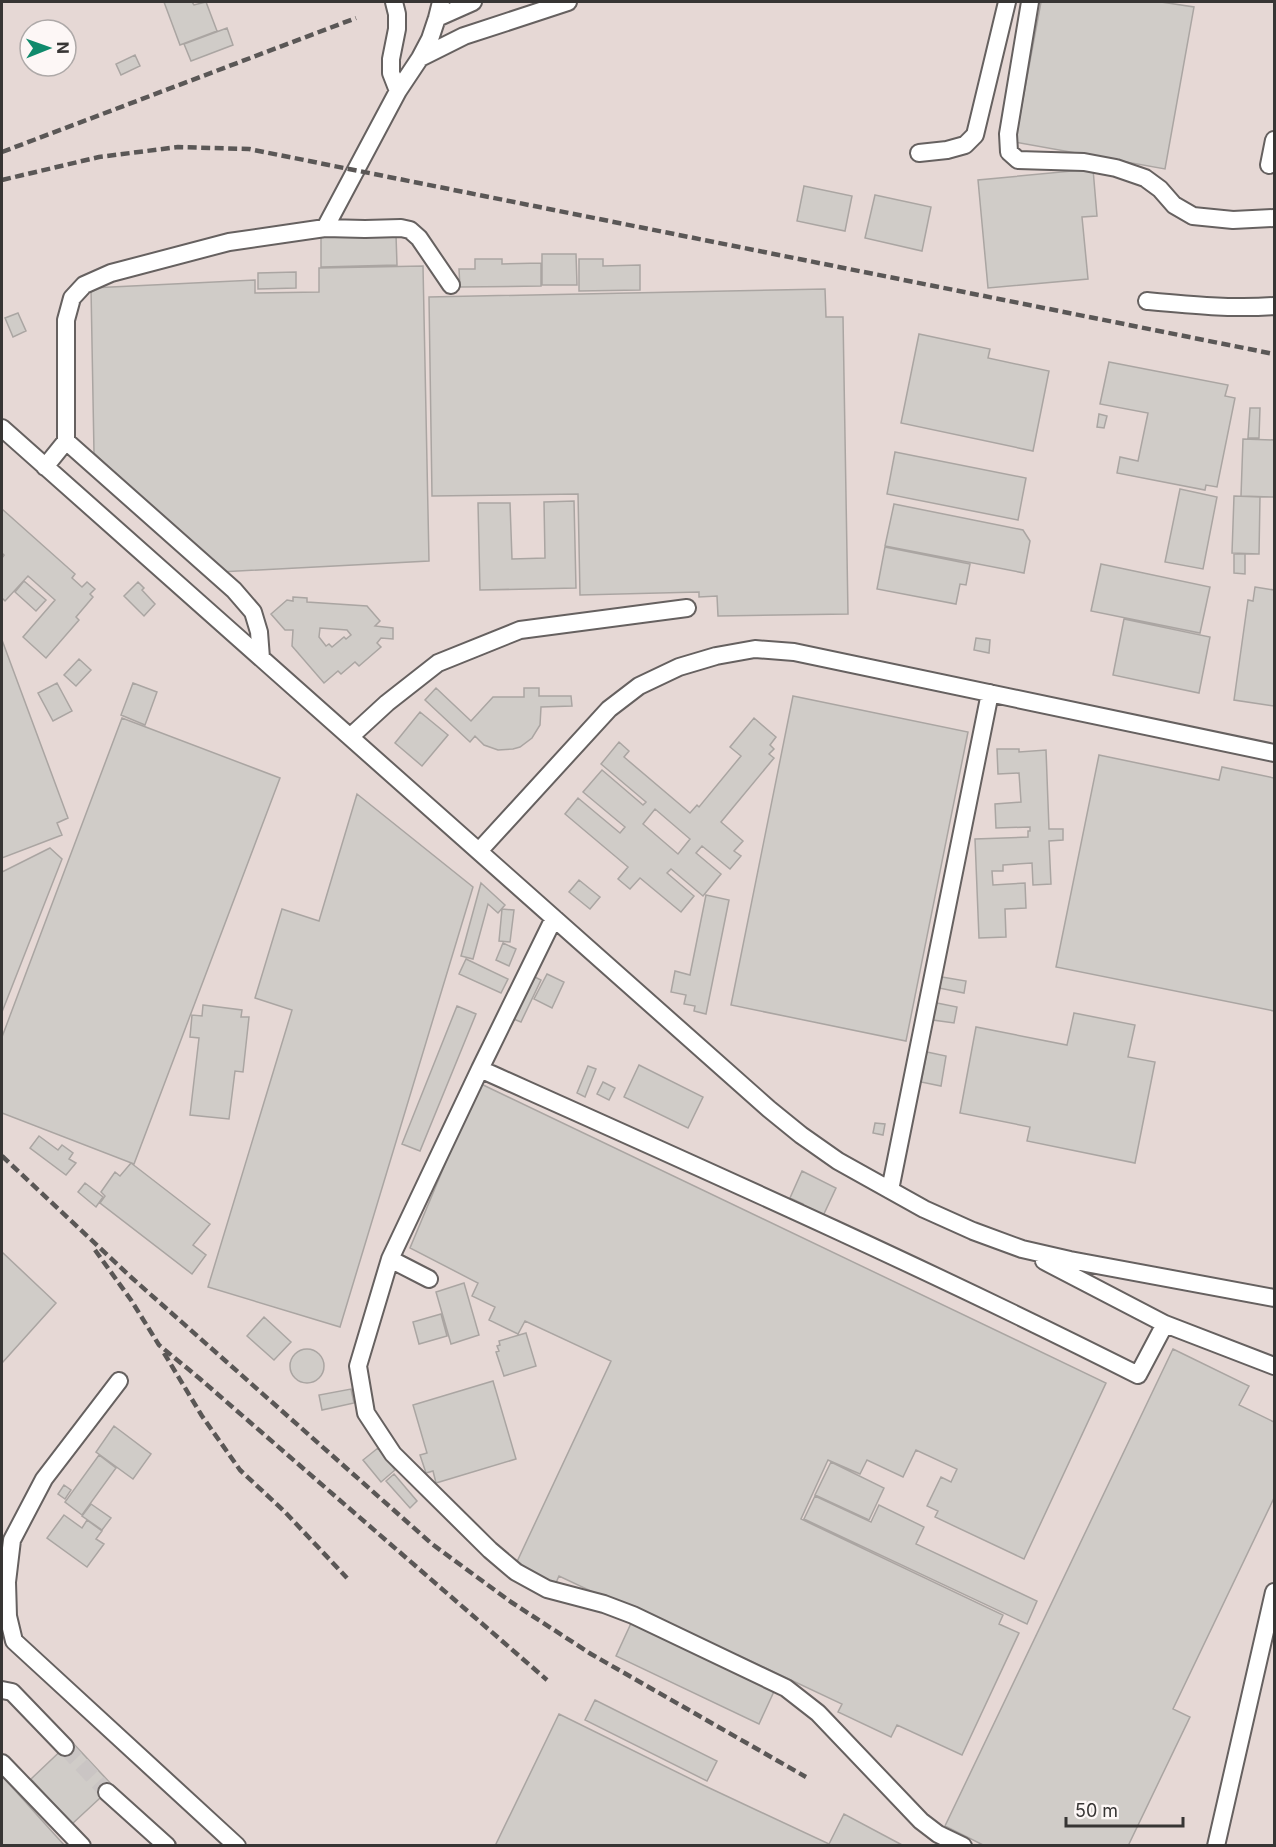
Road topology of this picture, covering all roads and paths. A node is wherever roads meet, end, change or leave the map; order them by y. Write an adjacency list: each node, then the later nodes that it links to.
1 (394, 2): 8 (street)
2 (473, 2): 6 (street)
3 (568, 2): 7 (street)
4 (1006, 2): 10 (street)
5 (1030, 2): 12 (street)
6 (439, 10): 7 (street)
7 (420, 58): 8 (street)
8 (398, 91): 13 (street)
9 (1275, 140): 11 (street)
10 (919, 153)
11 (1269, 165)
12 (1275, 218)
13 (325, 228): 14 (street); 18 (street)
14 (451, 285)
15 (1147, 301): 16 (street)
16 (1275, 306)
17 (2, 428): 19 (street)
18 (66, 441): 19 (street); 21 (street)
19 (45, 467): 21 (street)
20 (687, 608): 23 (street)
21 (261, 658): 23 (street)
22 (990, 693): 24 (street); 25 (street); 28 (street)
23 (350, 737): 25 (street)
24 (1275, 753)
25 (479, 851): 26 (street)
26 (554, 918): 27 (street); 28 (street)
27 (480, 1069): 30 (street); 33 (street)
28 (890, 1190): 29 (street)
29 (1022, 1249): 32 (street); 33 (street)
30 (390, 1259): 31 (street); 44 (street)
31 (429, 1280)
32 (1275, 1299)
33 (1165, 1324): 34 (street)
34 (1275, 1366)
35 (119, 1381): 43 (street)
36 (1275, 1592): 45 (street)
37 (2, 1690): 38 (street)
38 (65, 1747)
39 (2, 1763): 41 (street)
40 (107, 1792): 42 (street)
41 (82, 1845)
42 (167, 1845)
43 (237, 1845)
44 (963, 1845)
45 (1216, 1845)

